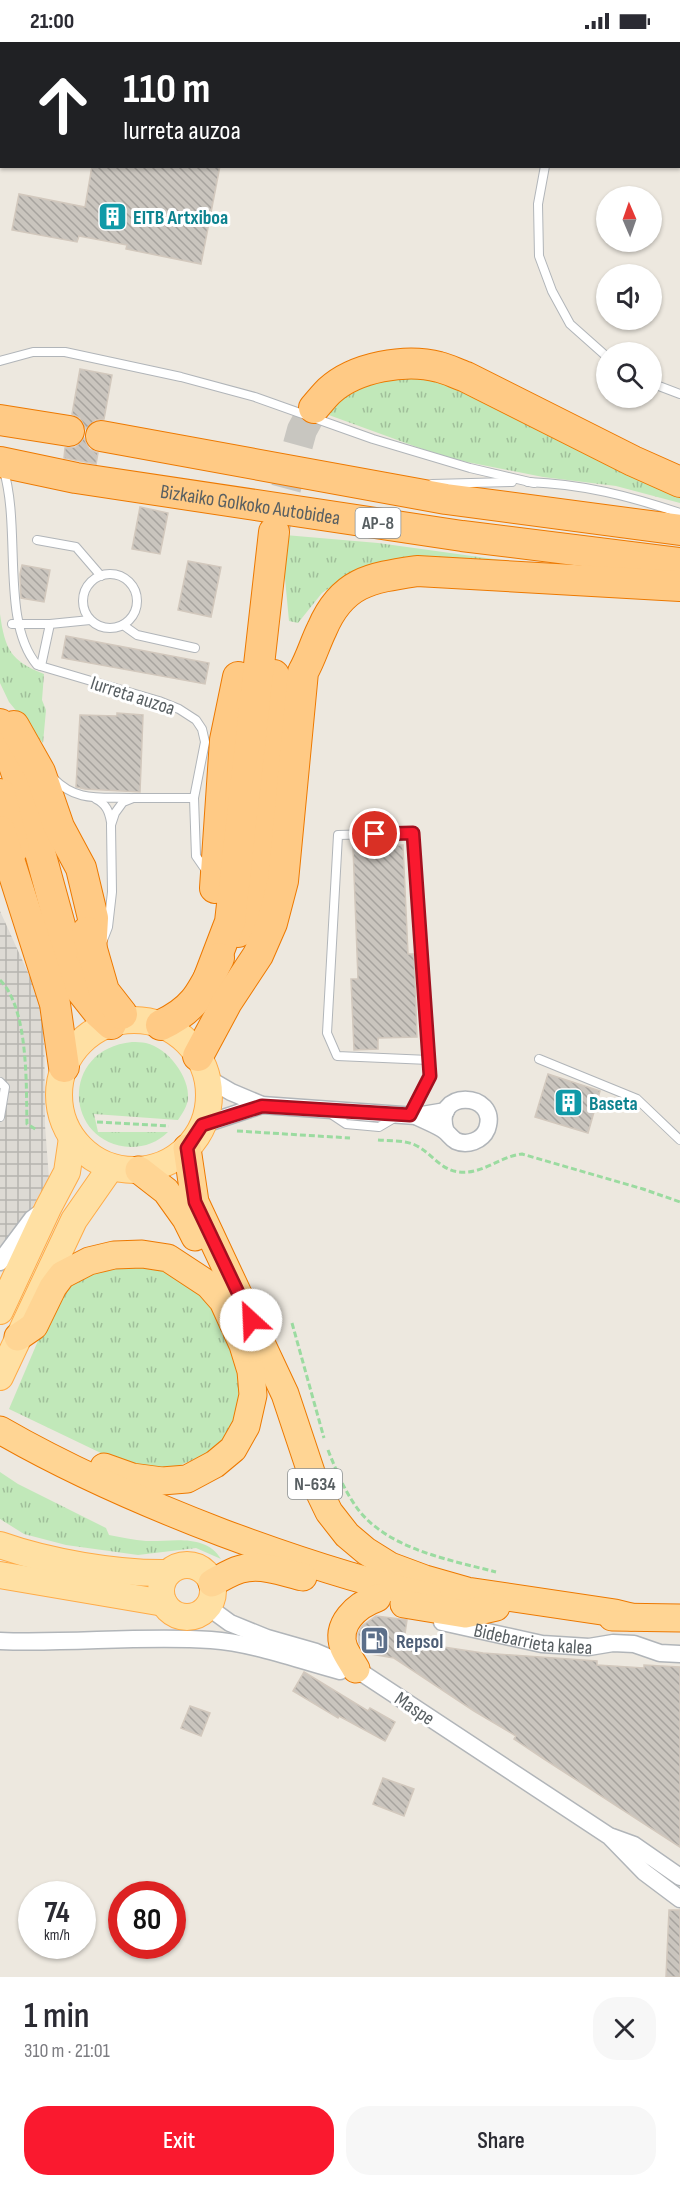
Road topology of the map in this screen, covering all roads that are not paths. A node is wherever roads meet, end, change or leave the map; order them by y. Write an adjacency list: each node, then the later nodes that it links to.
1 (545, 168): 2 (lane)
2 (596, 347)
3 (0, 361): 12 (lane)
4 (662, 387): 5 (lane)
5 (680, 394)
6 (314, 408): 11 (highway)
7 (0, 420): 8 (highway)
8 (69, 431)
9 (101, 436): 13 (highway, Bizkaiko Golkoko Autobidea / AP-8)
10 (0, 462): 18 (highway, Bizkaiko Golkoko Autobidea / AP-8); 22 (lane, Iurreta auzoa)
11 (671, 472)
12 (534, 483): 13 (lane); 14 (lane)
13 (393, 489): 15 (highway, Bizkaiko Golkoko Autobidea / AP-8)
14 (680, 513)
15 (680, 530)
16 (274, 532): 25 (highway)
17 (37, 540): 19 (lane)
18 (680, 563)
19 (101, 576): 21 (lane); 24 (lane)
20 (680, 586): 45 (highway)
21 (90, 620): 23 (lane); 24 (lane)
22 (12, 624): 23 (lane); 27 (lane, Iurreta auzoa)
23 (50, 624): 27 (lane)
24 (123, 625): 26 (lane)
25 (262, 626): 38 (highway); 42 (highway)
26 (195, 648)
27 (41, 666): 34 (lane, Iurreta auzoa)
28 (0, 711): 30 (highway)
29 (0, 725): 39 (highway)
30 (31, 753): 32 (lane); 39 (highway)
31 (0, 794): 40 (highway)
32 (92, 797): 33 (lane); 35 (lane)
33 (133, 798): 34 (lane); 35 (lane)
34 (194, 798): 38 (lane, Iurreta auzoa)
35 (111, 825): 41 (lane)
36 (0, 831): 40 (highway)
37 (0, 861): 40 (highway)
38 (215, 884): 42 (highway)
39 (68, 888): 41 (highway); 43 (highway)
40 (18, 902): 48 (highway)
41 (92, 954): 43 (highway)
42 (209, 977): 44 (highway)
43 (119, 1022): 44 (main road); 48 (main road)
44 (161, 1025): 45 (main road)
45 (205, 1056): 50 (street); 54 (main road)
46 (539, 1059): 57 (lane)
47 (429, 1060): 47 (lane); 52 (lane)
48 (64, 1067): 56 (main road)
49 (0, 1082): 53 (lane)
50 (262, 1106): 52 (street); 54 (street)
51 (446, 1111): 52 (street); 55 (street); 55 (street)
52 (409, 1115): 55 (street)
53 (0, 1117)
54 (202, 1125): 58 (main road)
55 (446, 1132)
56 (72, 1138): 59 (main road); 61 (main road)
57 (680, 1140)
58 (187, 1148): 60 (main road); 76 (highway, N-634)
59 (111, 1167): 60 (main road); 65 (main road)
60 (139, 1170): 63 (highway)
61 (48, 1208): 62 (street); 64 (main road)
62 (0, 1262)
63 (224, 1300): 65 (highway); 67 (highway)
64 (0, 1311)
65 (18, 1337): 66 (main road)
66 (0, 1377)
67 (0, 1414)
68 (0, 1430): 75 (highway, N-634)
69 (0, 1545): 70 (main road)
70 (168, 1573): 72 (main road); 74 (main road)
71 (0, 1575): 74 (main road)
72 (210, 1595): 73 (highway); 74 (main road); 80 (street, Maspe)
73 (385, 1600): 75 (highway); 79 (street, Bidebarrieta kalea); 80 (highway)
74 (164, 1603)
75 (496, 1607): 76 (highway, Bidebarrieta kalea / N-634)
76 (631, 1617): 77 (highway, Bidebarrieta kalea / N-634)
77 (680, 1618)
78 (0, 1641): 80 (street)
79 (680, 1654)
80 (365, 1675): 81 (street, Maspe)
81 (609, 1836): 82 (street, Maspe); 83 (street, Maspe)
82 (680, 1876)
83 (680, 1899)

